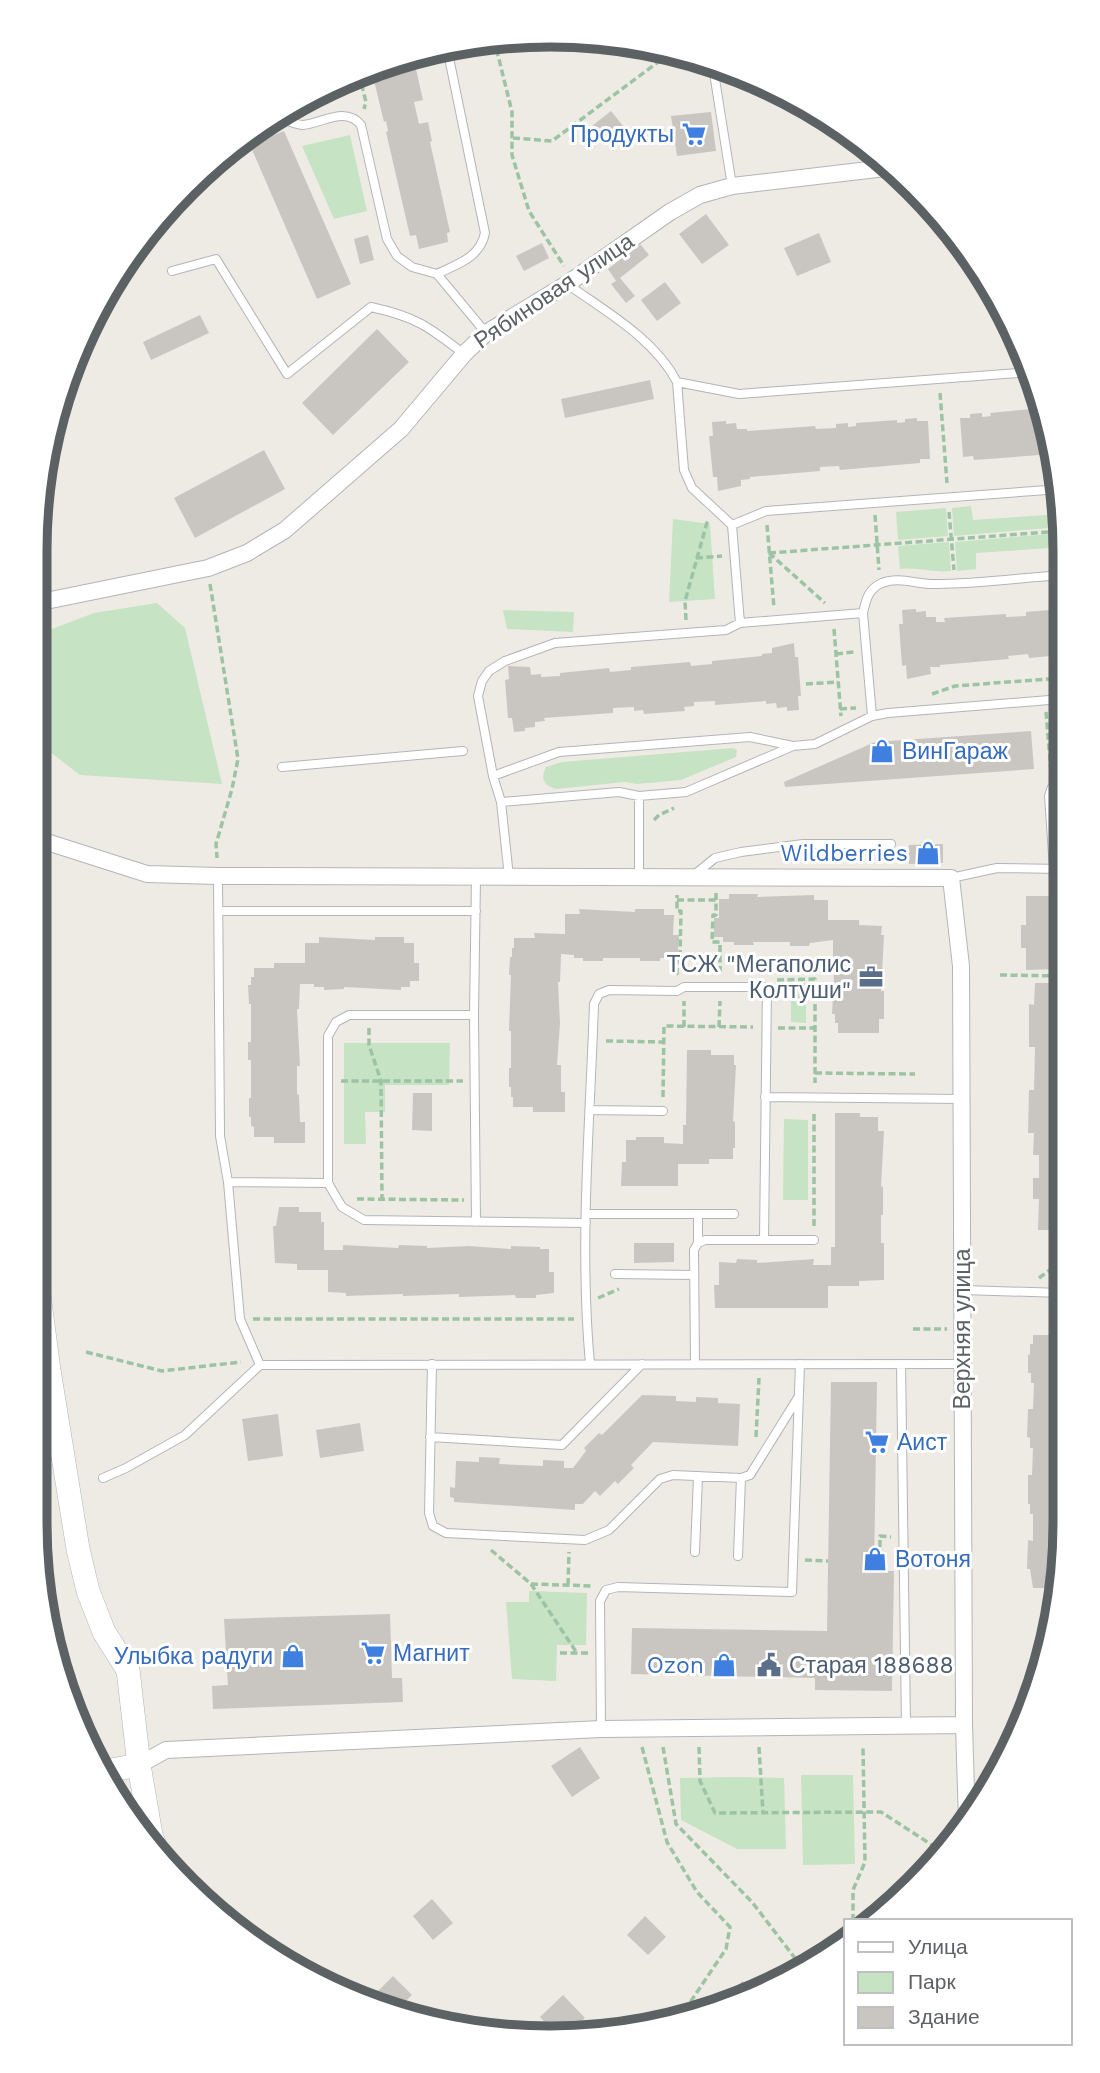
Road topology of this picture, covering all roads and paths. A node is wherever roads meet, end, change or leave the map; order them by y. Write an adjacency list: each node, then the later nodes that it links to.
1 (497, 50): 8 (path)
2 (449, 58): 12 (lane)
3 (661, 60): 8 (path)
4 (715, 75): 10 (lane)
5 (362, 85): 7 (path)
6 (289, 121): 7 (lane)
7 (361, 125): 12 (lane)
8 (513, 138): 13 (path)
9 (877, 169): 10 (street, Рябиновая улица)
10 (732, 186): 13 (street, Рябиновая улица)
11 (172, 271): 15 (lane)
12 (437, 274): 14 (lane)
13 (570, 282): 14 (street, Рябиновая улица); 18 (lane)
14 (486, 334): 15 (street, Рябиновая улица)
15 (464, 354): 31 (street, Рябиновая улица)
16 (1020, 373): 17 (lane)
17 (939, 379): 18 (lane); 20 (path)
18 (677, 382): 23 (lane)
19 (1049, 490): 20 (lane)
20 (948, 498): 21 (lane); 26 (path)
21 (874, 503): 23 (lane); 27 (path)
22 (706, 523): 30 (path)
23 (732, 525): 39 (lane)
24 (767, 527): 28 (path)
25 (1052, 532): 26 (path)
26 (952, 539): 27 (path); 33 (path)
27 (877, 545): 28 (path); 34 (path)
28 (769, 553): 35 (path); 37 (path)
29 (722, 556): 30 (path)
30 (696, 558): 41 (path)
31 (208, 568): 36 (street, Рябиновая улица); 65 (path)
32 (1053, 576): 33 (lane)
33 (955, 583): 34 (lane)
34 (881, 584): 38 (lane)
35 (818, 597)
36 (47, 601)
37 (773, 601)
38 (863, 613): 39 (lane); 50 (lane)
39 (740, 623): 41 (lane)
40 (841, 626): 43 (path)
41 (687, 633): 55 (lane)
42 (854, 643): 43 (path)
43 (836, 654): 45 (path)
44 (1053, 679): 47 (path)
45 (838, 682): 46 (path); 51 (path)
46 (806, 684)
47 (925, 696)
48 (1045, 700): 49 (lane); 50 (lane); 56 (path)
49 (1053, 700)
50 (872, 716): 51 (lane)
51 (842, 731): 52 (lane)
52 (793, 746): 55 (lane); 57 (lane)
53 (463, 751): 54 (lane)
54 (282, 767)
55 (493, 776): 58 (lane)
56 (1052, 787): 61 (lane)
57 (639, 796): 58 (lane); 68 (lane)
58 (501, 802): 67 (lane)
59 (683, 804): 60 (path)
60 (652, 827)
61 (1053, 828)
62 (47, 843): 65 (street)
63 (891, 844): 69 (lane)
64 (1053, 869): 70 (lane)
65 (218, 876): 66 (street); 75 (lane)
66 (476, 877): 67 (street); 76 (lane)
67 (509, 877): 68 (street)
68 (639, 877): 69 (street)
69 (692, 877): 70 (street)
70 (951, 878): 96 (street, Верхняя улица)
71 (677, 887): 73 (path)
72 (716, 887): 74 (path)
73 (677, 900): 74 (path); 80 (path)
74 (716, 900): 79 (path)
75 (219, 911): 76 (lane); 99 (lane)
76 (476, 911): 83 (lane)
77 (1000, 975): 78 (path)
78 (1053, 976)
79 (720, 987): 80 (lane); 85 (path); 86 (lane)
80 (677, 991): 88 (lane)
81 (684, 1010): 84 (path)
82 (369, 1015): 83 (lane); 92 (lane); 93 (path)
83 (474, 1015): 94 (lane)
84 (684, 1027): 85 (path); 89 (path)
85 (719, 1027): 86 (path)
86 (766, 1028): 87 (path); 95 (lane)
87 (815, 1028)
88 (593, 1041): 89 (path); 97 (lane)
89 (663, 1042): 98 (path)
90 (815, 1073): 91 (path)
91 (915, 1074)
92 (328, 1081): 93 (path); 100 (lane)
93 (381, 1081): 94 (path); 102 (path)
94 (474, 1081): 103 (lane)
95 (765, 1097): 96 (lane); 108 (lane)
96 (962, 1099): 114 (street, Верхняя улица)
97 (590, 1110): 98 (lane); 106 (lane)
98 (663, 1111)
99 (228, 1182): 100 (lane); 117 (lane)
100 (328, 1183): 101 (lane)
101 (337, 1198): 102 (path); 107 (lane)
102 (382, 1199): 103 (path)
103 (476, 1200): 107 (lane)
104 (698, 1214): 105 (lane); 106 (lane); 110 (lane)
105 (734, 1214)
106 (586, 1218): 107 (lane); 118 (lane)
107 (476, 1222)
108 (764, 1240): 109 (lane); 110 (lane)
109 (814, 1240)
110 (698, 1243): 113 (lane)
111 (1053, 1268): 115 (path)
112 (615, 1274): 113 (lane)
113 (694, 1275): 126 (lane)
114 (962, 1290): 115 (lane); 130 (street, Верхняя улица)
115 (1021, 1292): 116 (lane)
116 (1053, 1293)
117 (240, 1319): 118 (path); 131 (lane)
118 (586, 1319): 124 (lane)
119 (913, 1329): 120 (path)
120 (956, 1330)
121 (86, 1352): 131 (path)
122 (47, 1355): 160 (main road)
123 (432, 1364): 124 (lane); 131 (lane); 133 (lane)
124 (590, 1364): 125 (lane)
125 (642, 1364): 126 (lane); 133 (lane)
126 (695, 1364): 127 (lane)
127 (760, 1364): 128 (lane); 134 (path)
128 (800, 1364): 129 (lane); 132 (lane)
129 (901, 1364): 130 (lane); 139 (lane)
130 (962, 1364): 152 (street, Верхняя улица)
131 (260, 1365): 136 (lane)
132 (799, 1396): 134 (lane); 143 (lane)
133 (430, 1437): 138 (lane)
134 (755, 1467): 137 (lane)
135 (698, 1476): 137 (lane); 140 (lane); 141 (lane)
136 (103, 1478)
137 (741, 1478): 142 (lane)
138 (474, 1535): 140 (lane); 146 (path)
139 (904, 1537): 145 (path); 153 (lane)
140 (569, 1540): 147 (path)
141 (695, 1552)
142 (738, 1556)
143 (793, 1560): 144 (path); 148 (lane)
144 (828, 1561)
145 (874, 1562)
146 (531, 1584): 147 (path); 150 (path)
147 (568, 1585): 148 (path)
148 (606, 1590): 151 (lane)
149 (560, 1653): 150 (path)
150 (577, 1653): 151 (path)
151 (600, 1653): 156 (lane)
152 (964, 1725): 153 (street); 162 (street, Верхняя улица)
153 (906, 1726): 155 (street)
154 (637, 1728): 155 (street); 156 (street); 169 (path)
155 (658, 1728): 168 (path)
156 (601, 1729): 160 (street)
157 (699, 1747): 164 (path)
158 (759, 1747): 164 (path)
159 (863, 1747): 163 (path)
160 (139, 1765): 161 (main road); 165 (main road)
161 (113, 1770)
162 (966, 1804)
163 (864, 1812): 164 (path); 166 (path); 167 (path)
164 (763, 1813)
165 (150, 1827)
166 (936, 1845)
167 (853, 1919)
168 (797, 1960)
169 (688, 2006)

